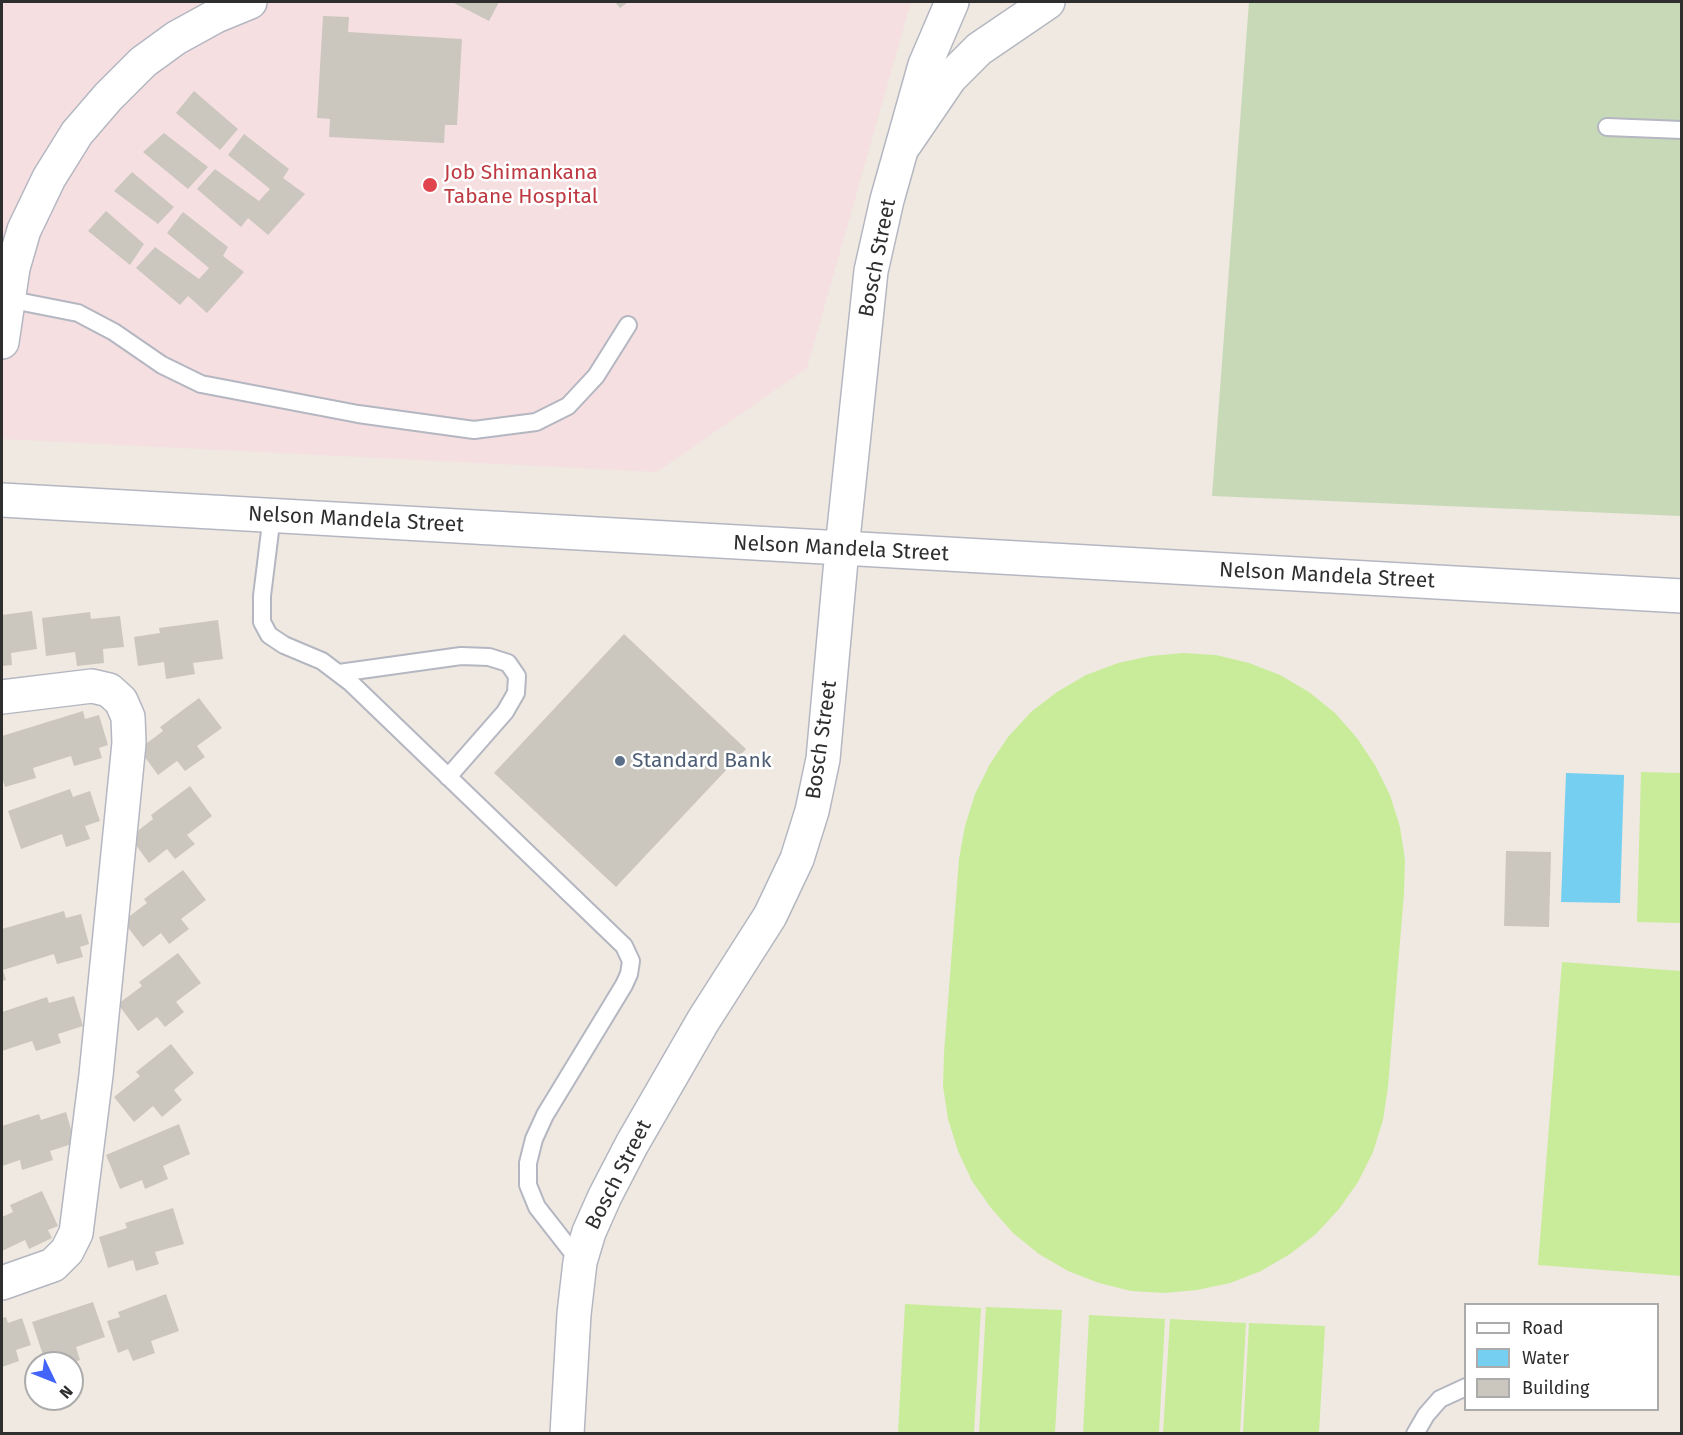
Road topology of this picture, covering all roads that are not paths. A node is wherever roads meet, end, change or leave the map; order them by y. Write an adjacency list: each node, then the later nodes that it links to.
1 (250, 2): 7 (street)
2 (952, 2): 6 (street, Bosch Street)
3 (1048, 2): 6 (street)
4 (1607, 127): 5 (lane)
5 (1682, 130)
6 (903, 147): 12 (street, Bosch Street)
7 (7, 274): 8 (lane); 9 (street)
8 (628, 326)
9 (2, 342)
10 (2, 500): 11 (street, Nelson Mandela Street)
11 (272, 515): 12 (street, Nelson Mandela Street); 14 (lane)
12 (842, 549): 13 (street, Nelson Mandela Street); 17 (street, Bosch Street)
13 (1682, 596)
14 (339, 673): 16 (lane); 16 (lane)
15 (2, 697): 18 (street)
16 (448, 777): 17 (lane)
17 (580, 1262): 20 (street, Bosch Street)
18 (2, 1283)
19 (1464, 1388): 21 (lane)
20 (567, 1434)
21 (1415, 1434)

